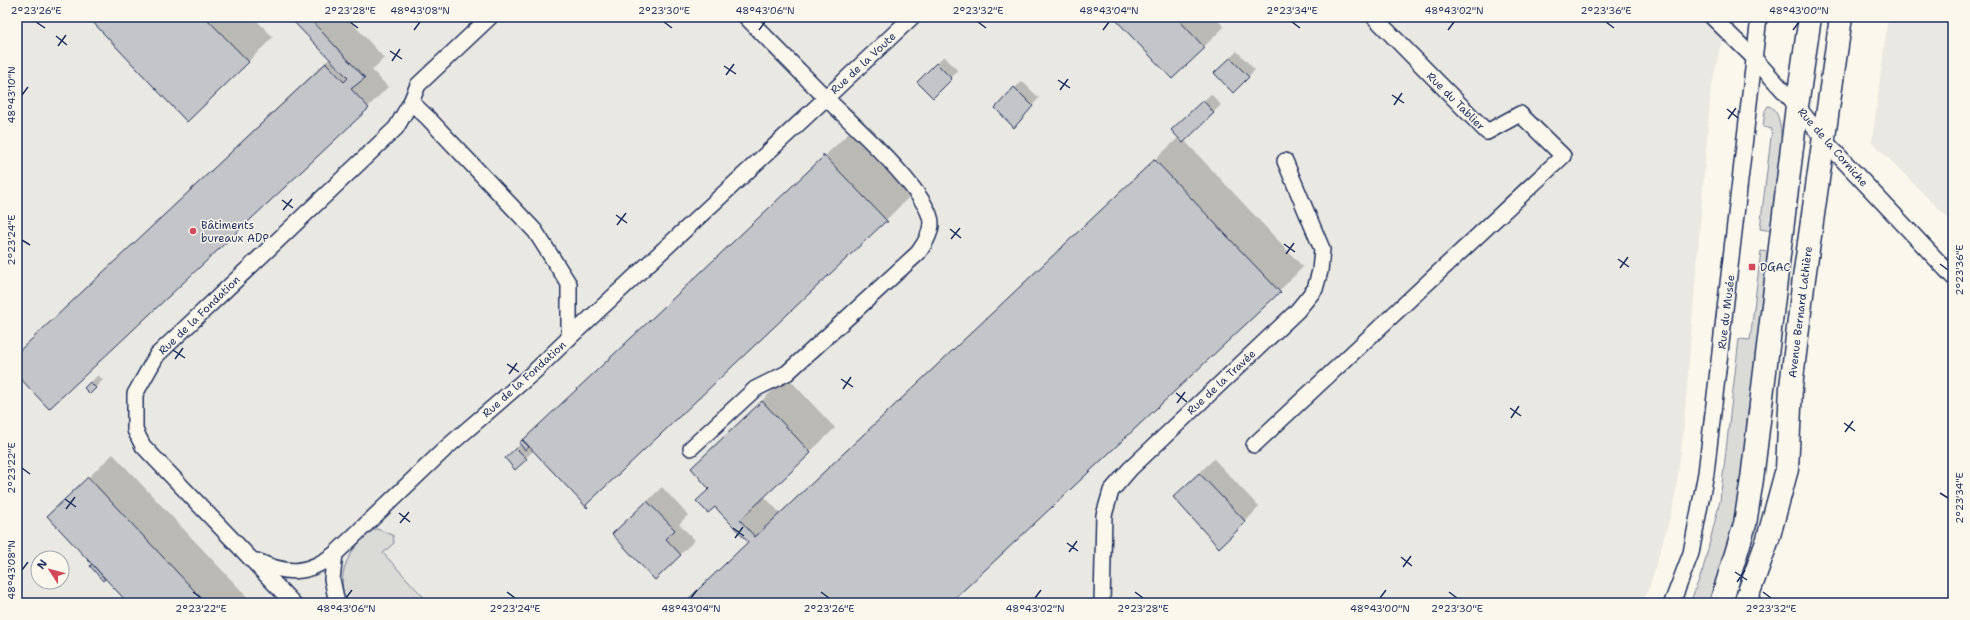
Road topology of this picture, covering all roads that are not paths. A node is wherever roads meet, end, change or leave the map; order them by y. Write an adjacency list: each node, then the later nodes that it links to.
1 (490, 17): 11 (lane, Rue de la Fondation)
2 (746, 17): 10 (lane, Rue de la Voute)
3 (912, 17): 10 (lane, Rue de la Voute)
4 (1374, 17): 17 (lane, Rue du Tablier)
5 (1712, 17): 9 (lane, Rue de la Corniche)
6 (1759, 17): 9 (lane, Rue du Musée)
7 (1810, 17): 12 (main road)
8 (1841, 17): 13 (main road, Avenue Bernard Lathière)
9 (1753, 57): 12 (lane, Rue de la Corniche); 24 (lane, Rue du Musée)
10 (826, 98): 16 (lane); 18 (lane)
11 (411, 102): 16 (lane, Rue de la Fondation); 20 (lane, Rue de la Fondation)
12 (1797, 106): 13 (lane, Rue de la Corniche); 25 (main road)
13 (1824, 140): 15 (lane, Rue de la Corniche); 26 (main road, Avenue Bernard Lathière)
14 (1285, 161): 23 (lane, Rue de la Travée)
15 (1953, 277)
16 (569, 338): 19 (lane, Rue de la Fondation)
17 (1254, 445)
18 (691, 448)
19 (335, 554): 20 (lane, Rue de la Fondation); 22 (lane)
20 (252, 560): 21 (lane, Rue de la Fondation)
21 (293, 603)
22 (336, 603)
23 (1102, 603)
24 (1672, 603)
25 (1721, 603)
26 (1745, 603)

